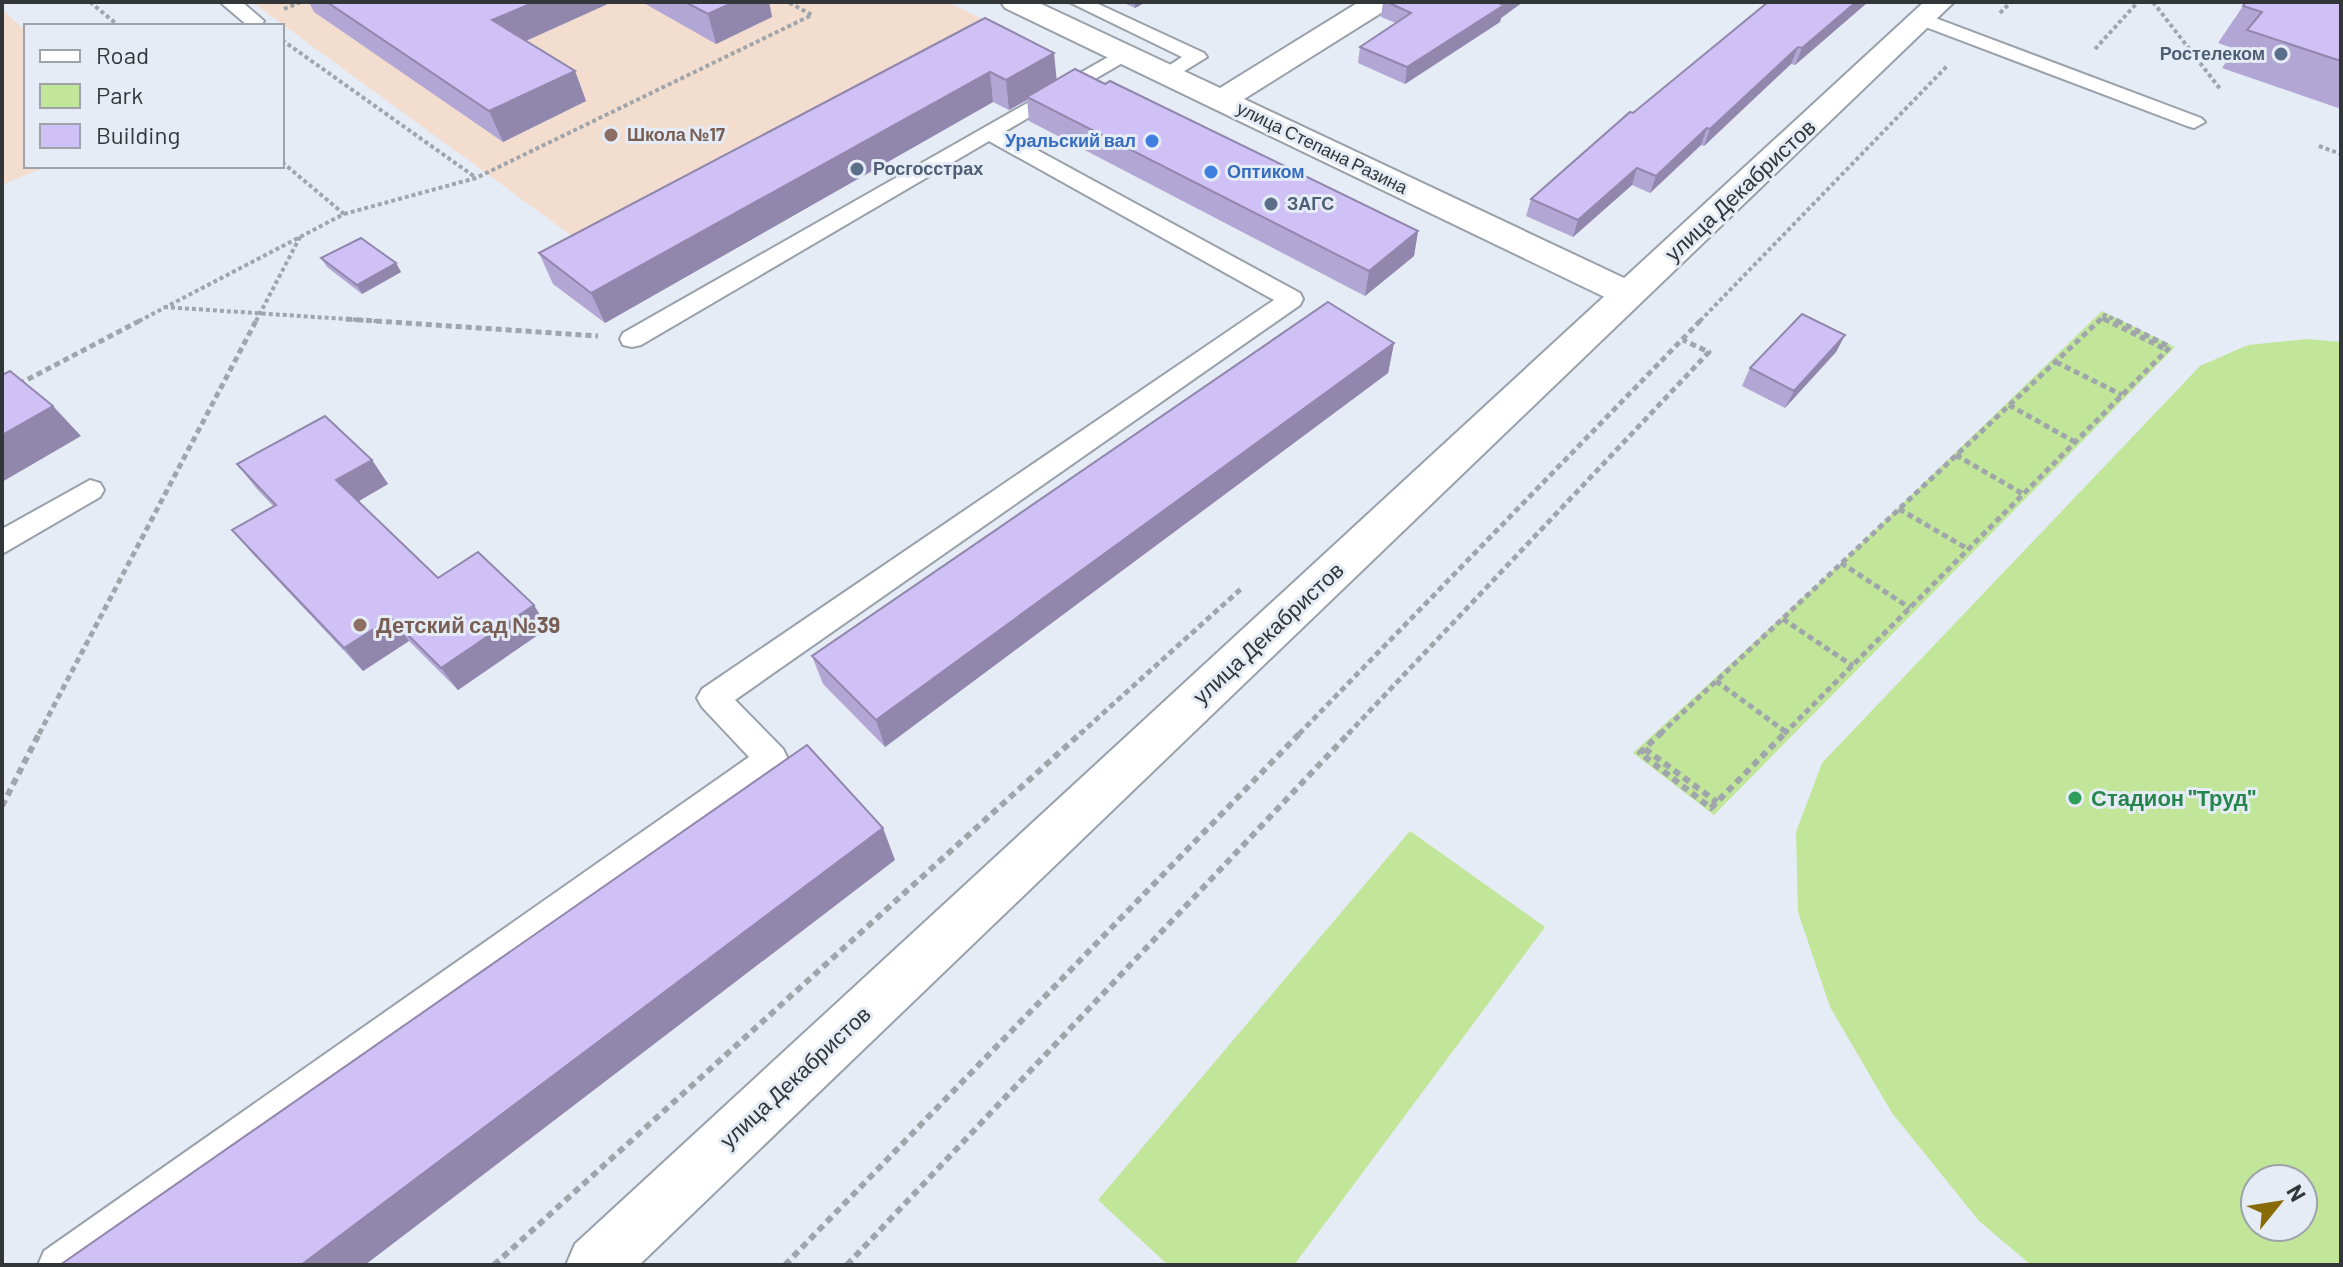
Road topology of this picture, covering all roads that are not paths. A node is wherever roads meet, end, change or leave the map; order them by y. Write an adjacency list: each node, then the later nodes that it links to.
1 (230, 2): 6 (lane)
2 (1015, 2): 7 (street, улица Степана Разина)
3 (1079, 2): 8 (lane)
4 (1379, 2): 9 (street)
5 (1931, 10): 10 (lane); 12 (street, улица Декабристов)
6 (254, 21)
7 (1124, 54): 8 (street, улица Степана Разина); 11 (lane)
8 (1166, 74): 9 (street, улица Степана Разина)
9 (1222, 100): 12 (street, улица Степана Разина)
10 (2194, 122)
11 (990, 133): 13 (lane); 16 (lane)
12 (1628, 294): 17 (street, улица Декабристов)
13 (632, 339)
14 (90, 490): 15 (lane)
15 (2, 543)
16 (58, 1265)
17 (596, 1265)

